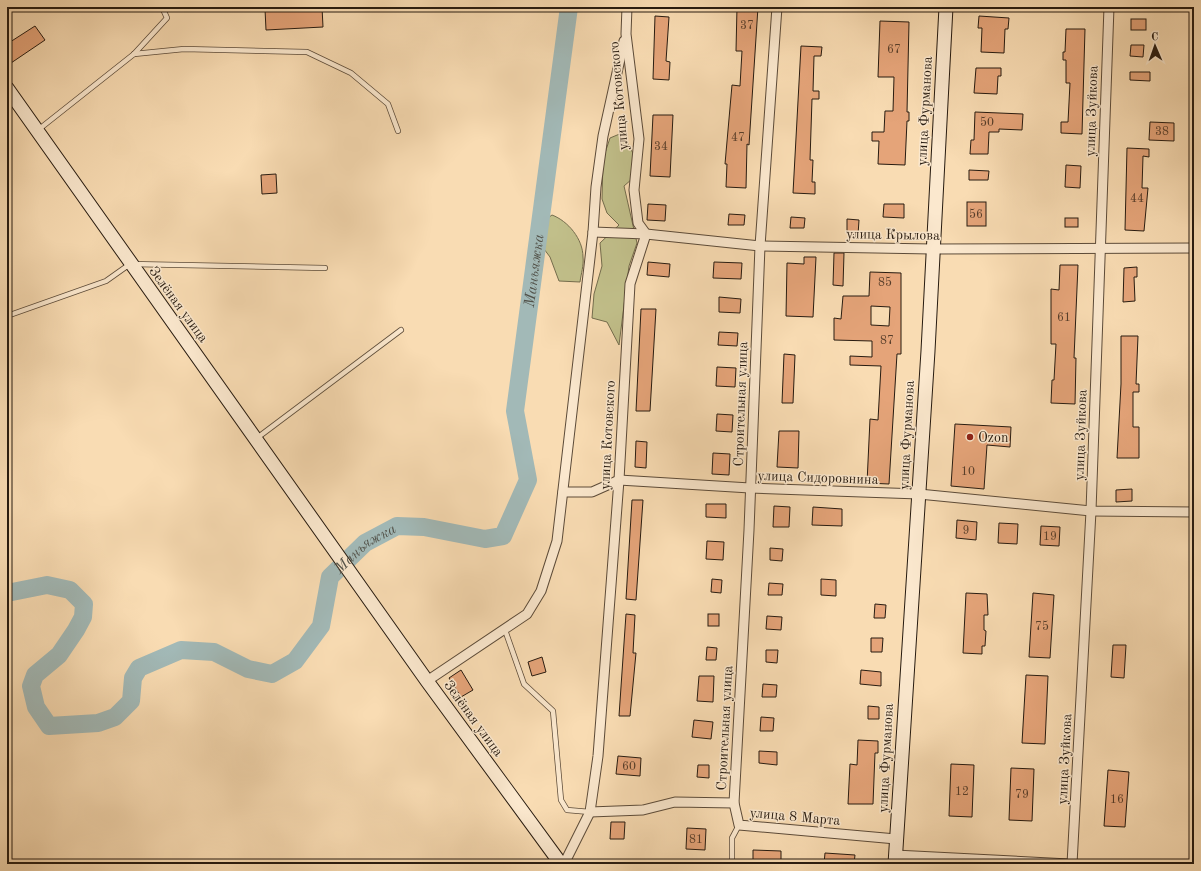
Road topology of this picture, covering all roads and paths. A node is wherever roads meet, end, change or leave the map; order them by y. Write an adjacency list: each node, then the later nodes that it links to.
1 (162, 7): 7 (lane)
2 (626, 7): 6 (street, улица Котовского)
3 (776, 7): 13 (street, Строительная улица)
4 (946, 7): 15 (street, улица Фурманова)
5 (1109, 7): 16 (street, улица Зуйкова)
6 (626, 34): 11 (street); 12 (street, улица Котовского)
7 (134, 54): 9 (lane); 10 (lane)
8 (7, 88): 9 (street, Зелёная улица)
9 (36, 131): 17 (street, Зелёная улица)
10 (398, 131)
11 (593, 232): 12 (street, улица Крылова); 24 (street)
12 (646, 234): 13 (street, улица Крылова); 22 (street, улица Котовского)
13 (760, 246): 15 (street, улица Крылова); 23 (street, Строительная улица)
14 (1194, 248): 16 (street, улица Крылова)
15 (932, 249): 16 (street, улица Крылова); 25 (street, улица Фурманова)
16 (1100, 249): 26 (street, улица Зуйкова)
17 (130, 264): 18 (lane); 19 (lane); 21 (street, Зелёная улица)
18 (325, 268)
19 (7, 316)
20 (401, 330): 21 (lane)
21 (256, 439): 29 (street, Зелёная улица)
22 (619, 480): 23 (street, улица Сидоровнина); 24 (street, улица Сидоровнина); 31 (street, улица Котовского)
23 (750, 488): 25 (street, улица Сидоровнина); 30 (street, Строительная улица)
24 (562, 492): 28 (street)
25 (919, 494): 26 (street, улица Сидоровнина); 33 (street, улица Фурманова)
26 (1091, 511): 27 (street, улица Сидоровнина); 39 (street, улица Зуйкова)
27 (1194, 512)
28 (505, 630): 29 (street); 31 (lane)
29 (427, 681): 36 (street, Зелёная улица)
30 (734, 803): 31 (street, улица 8 Марта); 32 (street, улица 8 Марта)
31 (590, 812): 37 (street, улица Котовского)
32 (740, 825): 33 (street, улица 8 Марта); 38 (lane)
33 (896, 839): 34 (street, улица Фурманова)
34 (895, 859): 35 (street)
35 (1019, 863): 39 (street)
36 (561, 864)
37 (564, 864)
38 (732, 864)
39 (1071, 864)

